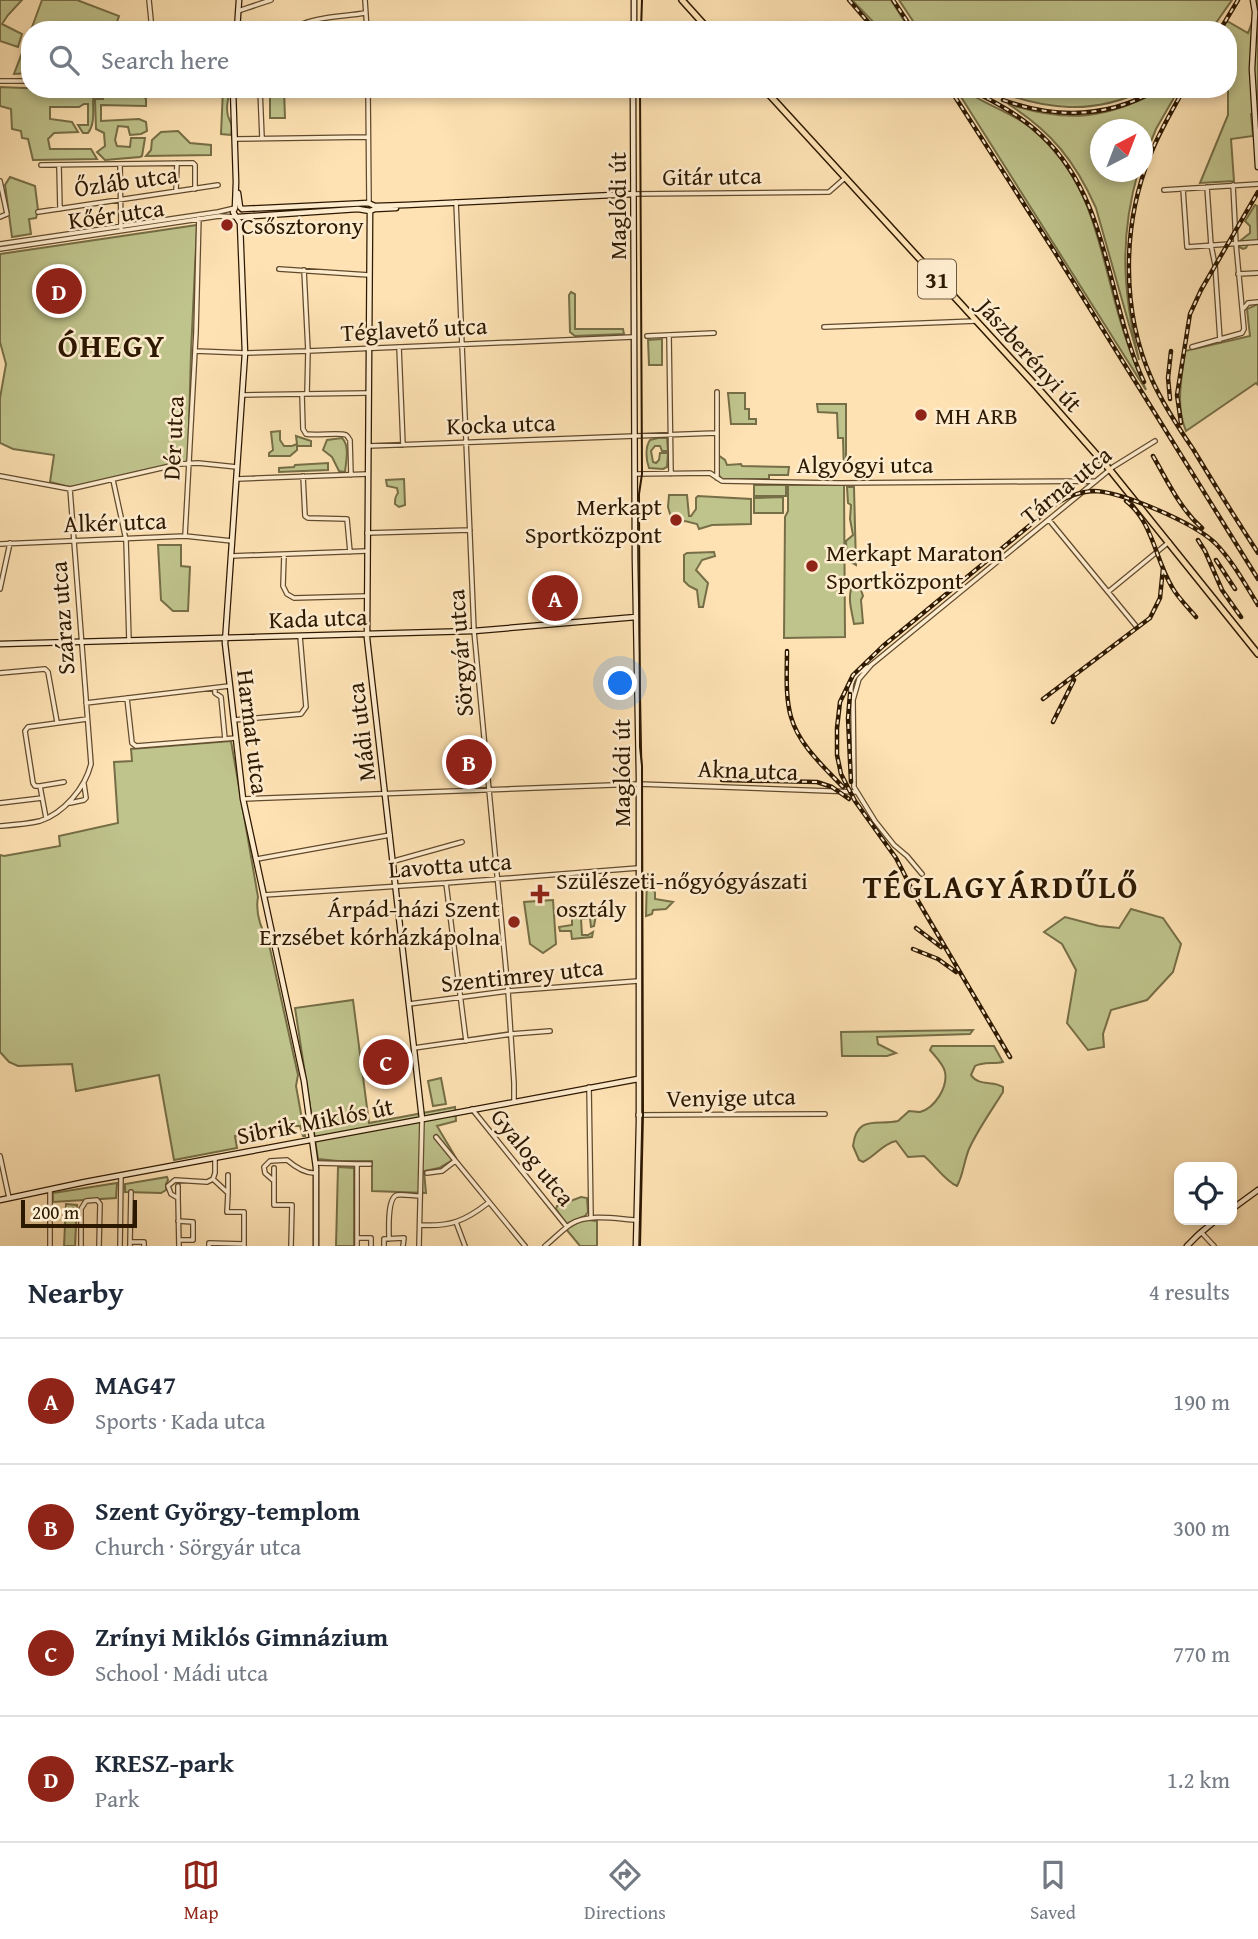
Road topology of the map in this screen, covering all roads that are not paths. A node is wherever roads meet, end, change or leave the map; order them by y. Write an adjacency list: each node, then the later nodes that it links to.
1 (149, 0): 10 (street)
2 (239, 0): 8 (street)
3 (271, 0): 8 (street)
4 (365, 0): 9 (street)
5 (635, 0): 14 (street)
6 (682, 0): 15 (main road)
7 (1254, 0): 16 (street)
8 (238, 11): 11 (street)
9 (365, 13): 12 (street); 13 (street)
10 (151, 21)
11 (237, 21)
12 (309, 21)
13 (366, 21)
14 (634, 21)
15 (701, 21)
16 (1256, 40): 27 (street)
17 (0, 80): 18 (street)
18 (21, 81)
19 (233, 98): 26 (street, Harmat utca)
20 (260, 98): 25 (street)
21 (368, 98): 24 (street, Mádi utca)
22 (634, 98): 43 (street, Maglódi út)
23 (772, 98): 33 (main road, Jászberényi út / 31)
24 (368, 137): 25 (street); 46 (street, Mádi utca)
25 (262, 138): 26 (street)
26 (235, 139): 47 (street, Harmat utca)
27 (1258, 161): 32 (street)
28 (177, 163): 29 (street); 39 (street); 42 (street)
29 (120, 164): 31 (street); 44 (street)
30 (41, 165): 31 (street)
31 (59, 166): 48 (street)
32 (1258, 167)
33 (845, 178): 43 (street, Gitár utca); 65 (main road, Jászberényi út / 31)
34 (0, 181): 51 (street)
35 (1258, 184): 37 (street)
36 (218, 185): 39 (street, Őzláb utca)
37 (1233, 186): 38 (street); 55 (street)
38 (1208, 187): 40 (street); 56 (street)
39 (195, 189): 42 (street, Őzláb utca)
40 (1183, 189): 41 (street); 56 (street)
41 (1164, 190)
42 (176, 191): 44 (street, Őzláb utca)
43 (634, 194): 45 (street, Gitár utca); 70 (street, Maglódi út)
44 (120, 200): 48 (street, Őzláb utca); 53 (street)
45 (456, 202): 46 (street, Gitár utca); 72 (street, Sörgyár utca)
46 (369, 207): 47 (street, Gitár utca); 50 (street, Gitár utca); 62 (street, Mádi utca)
47 (239, 208): 50 (street, Harmat utca); 52 (street, Kőér utca)
48 (60, 209): 49 (street, Őzláb utca)
49 (38, 212)
50 (239, 216): 52 (street, Kőér utca); 78 (street, Harmat utca)
51 (0, 217)
52 (200, 217): 53 (street, Kőér utca); 76 (street, Dér utca)
53 (121, 228): 57 (street, Kőér utca)
54 (1258, 242): 55 (street)
55 (1236, 244): 56 (street); 60 (street)
56 (1211, 246): 71 (street)
57 (0, 247)
58 (279, 269): 59 (street)
59 (304, 270): 62 (street); 77 (street)
60 (1238, 274): 61 (street); 64 (street)
61 (1258, 274)
62 (369, 275): 75 (street, Mádi utca)
63 (1258, 302): 64 (street)
64 (1243, 314): 71 (street)
65 (976, 321): 66 (street); 92 (main road, Jászberényi út / 31)
66 (824, 327)
67 (714, 333): 68 (street)
68 (669, 335): 69 (street); 85 (street)
69 (647, 336)
70 (635, 337): 72 (street, Téglavető utca); 84 (street, Maglódi út)
71 (1220, 340): 74 (street)
72 (461, 344): 73 (street, Téglavető utca); 87 (street, Sörgyár utca)
73 (399, 347): 75 (street, Téglavető utca); 88 (street)
74 (1192, 347)
75 (369, 349): 77 (street, Téglavető utca); 80 (street, Mádi utca)
76 (195, 351): 78 (street, Téglavető utca); 90 (street, Dér utca)
77 (308, 351): 78 (street, Téglavető utca); 81 (street)
78 (245, 353): 82 (street, Harmat utca)
79 (717, 392): 83 (street)
80 (368, 393): 81 (street); 89 (street, Mádi utca)
81 (305, 394): 82 (street); 96 (street)
82 (242, 395): 91 (street, Harmat utca)
83 (716, 433): 85 (street, Kocka utca); 99 (street)
84 (635, 435): 85 (street, Kocka utca); 87 (street, Kocka utca); 94 (street, Maglódi út)
85 (670, 435): 95 (street)
86 (1155, 441): 92 (street, Tárna utca)
87 (466, 443): 88 (street, Kocka utca); 105 (street, Sörgyár utca)
88 (403, 445): 89 (street, Kocka utca)
89 (368, 446): 93 (street, Mádi utca)
90 (190, 463): 91 (street); 100 (street); 107 (street, Dér utca)
91 (237, 467): 101 (street, Harmat utca)
92 (1110, 470): 102 (street, Tárna utca); 111 (main road, Jászberényi út / 31)
93 (368, 474): 96 (street); 106 (street, Mádi utca)
94 (635, 474): 95 (street, Algyógyi utca); 121 (street, Maglódi út)
95 (671, 474): 99 (street, Algyógyi utca)
96 (351, 475): 98 (street)
97 (0, 476): 103 (street)
98 (303, 476): 101 (street); 115 (street)
99 (717, 478): 102 (street, Algyógyi utca)
100 (113, 479): 103 (street); 108 (street)
101 (236, 479): 110 (street, Harmat utca)
102 (1098, 481): 104 (street, Tárna utca)
103 (70, 489): 109 (street, Száraz utca)
104 (1049, 520): 119 (street); 146 (street, Tárna utca)
105 (470, 530): 106 (street); 123 (street, Sörgyár utca)
106 (367, 533): 114 (street, Mádi utca)
107 (185, 536): 108 (street, Alkér utca); 110 (street, Alkér utca)
108 (126, 540): 109 (street, Alkér utca); 127 (street)
109 (73, 541): 113 (street, Alkér utca); 128 (street, Száraz utca)
110 (232, 541): 117 (street, Harmat utca)
111 (1169, 542): 119 (street); 130 (main road, Jászberényi út / 31)
112 (0, 544): 113 (street, Alkér utca)
113 (10, 544): 118 (street)
114 (367, 551): 115 (street); 120 (street, Mádi utca)
115 (349, 552): 116 (street)
116 (284, 554): 117 (street); 120 (street, Kada utca)
117 (231, 556): 126 (street, Harmat utca)
118 (0, 589)
119 (1108, 592): 122 (street)
120 (367, 596): 124 (street, Mádi utca)
121 (636, 617): 123 (street, Kada utca); 143 (street, Maglódi út)
122 (1136, 626)
123 (474, 631): 124 (street, Kada utca); 145 (street, Sörgyár utca)
124 (367, 634): 125 (street, Kada utca); 147 (street, Mádi utca)
125 (300, 636): 126 (street, Kada utca); 137 (street)
126 (225, 638): 127 (street, Kada utca); 132 (street, Harmat utca)
127 (129, 640): 128 (street, Kada utca)
128 (81, 642): 129 (street, Kada utca); 135 (street, Száraz utca)
129 (0, 645)
130 (1258, 654)
131 (0, 673): 138 (street)
132 (229, 686): 133 (street); 137 (street, Harmat utca)
133 (215, 688): 134 (street); 140 (street)
134 (127, 698): 135 (street); 140 (street)
135 (86, 702): 136 (street, Száraz utca)
136 (87, 719): 138 (street); 142 (street, Száraz utca)
137 (234, 720): 139 (street, Harmat utca)
138 (57, 722): 144 (street)
139 (236, 738): 140 (street); 149 (street, Harmat utca)
140 (225, 739)
141 (64, 782): 144 (street)
142 (84, 784): 151 (street); 151 (street)
143 (639, 784): 145 (street, Akna utca); 146 (street, Akna utca); 158 (street, Maglódi út)
144 (40, 786): 148 (street)
145 (489, 790): 147 (street, Akna utca); 160 (street, Sörgyár utca)
146 (856, 792): 159 (street)
147 (386, 794): 149 (street, Akna utca); 154 (street, Mádi utca)
148 (42, 798): 150 (street); 152 (street)
149 (243, 799): 156 (street, Harmat utca)
150 (0, 803)
151 (68, 803): 152 (street)
152 (46, 818): 153 (street)
153 (0, 826)
154 (391, 835): 156 (street); 157 (street, Mádi utca)
155 (462, 842): 157 (street)
156 (257, 859): 163 (street, Harmat utca)
157 (394, 861): 162 (street, Mádi utca)
158 (638, 868): 160 (street, Lavotta utca); 164 (street, Maglódi út)
159 (922, 874)
160 (498, 879): 161 (street, Lavotta utca); 165 (street, Sörgyár utca)
161 (446, 883): 162 (street, Lavotta utca); 166 (street)
162 (395, 886): 163 (street, Lavotta utca); 167 (street, Mádi utca)
163 (264, 895): 180 (street, Harmat utca)
164 (638, 981): 165 (street, Szentimrey utca); 172 (street, Maglódi út)
165 (508, 991): 166 (street, Szentimrey utca); 169 (street, Sörgyár utca)
166 (461, 998): 167 (street, Szentimrey utca); 170 (street)
167 (409, 1004): 171 (street, Mádi utca)
168 (550, 1031): 169 (street)
169 (511, 1034): 170 (street); 174 (street, Sörgyár utca)
170 (466, 1041): 171 (street)
171 (414, 1048): 178 (street, Mádi utca)
172 (638, 1079): 173 (street, Sibrik Miklós út); 177 (street, Maglódi út)
173 (589, 1087): 174 (street, Sibrik Miklós út); 205 (street)
174 (514, 1101): 175 (street, Sibrik Miklós út)
175 (472, 1109): 178 (street, Sibrik Miklós út); 211 (street, Gyalog utca)
176 (825, 1114): 177 (street, Venyige utca)
177 (638, 1115): 206 (street, Maglódi út)
178 (422, 1119): 180 (street, Sibrik Miklós út); 199 (street, Mádi utca)
179 (436, 1137): 183 (street)
180 (312, 1139): 182 (street, Sibrik Miklós út); 184 (street, Harmat utca)
181 (0, 1156): 201 (street)
182 (215, 1158): 191 (street, Sibrik Miklós út); 192 (street)
183 (455, 1161): 189 (street); 203 (street)
184 (316, 1163): 185 (street); 227 (street, Harmat utca)
185 (357, 1164): 186 (street); 213 (street)
186 (370, 1164)
187 (274, 1168): 193 (street)
188 (314, 1173): 193 (street)
189 (427, 1173)
190 (228, 1175): 198 (street)
191 (121, 1176): 195 (street, Sibrik Miklós út); 222 (street)
192 (213, 1179): 198 (street); 200 (street)
193 (274, 1181): 226 (street)
194 (178, 1186): 200 (street)
195 (50, 1190): 201 (street, Sibrik Miklós út); 219 (street)
196 (1258, 1190): 204 (street)
197 (131, 1192): 217 (street)
198 (228, 1193): 218 (street)
199 (420, 1196): 209 (street, Mádi utca); 214 (street)
200 (178, 1198): 207 (street)
201 (9, 1199): 202 (street, Sibrik Miklós út)
202 (0, 1200)
203 (489, 1202): 208 (street); 216 (street)
204 (1237, 1205)
205 (591, 1218): 206 (street); 211 (street)
206 (637, 1220): 237 (street, Maglódi út)
207 (178, 1222): 215 (street); 215 (street)
208 (456, 1222): 209 (street); 233 (street)
209 (420, 1225): 232 (street, Mádi utca)
210 (1209, 1225): 212 (street)
211 (567, 1227): 236 (street)
212 (1201, 1231): 238 (street); 239 (street)
213 (357, 1238): 228 (street); 229 (street)
214 (389, 1238): 230 (street); 231 (street)
215 (179, 1240): 224 (street)
216 (521, 1241): 234 (street); 235 (street)
217 (130, 1244): 223 (street)
218 (244, 1245): 225 (street)
219 (50, 1246)
220 (81, 1246): 221 (street)
221 (99, 1246)
222 (120, 1246)
223 (144, 1246)
224 (178, 1246)
225 (209, 1246)
226 (291, 1246)
227 (316, 1246)
228 (357, 1246)
229 (371, 1246)
230 (384, 1246)
231 (403, 1246)
232 (419, 1246)
233 (466, 1246)
234 (514, 1246)
235 (525, 1246)
236 (545, 1246)
237 (636, 1246)
238 (1187, 1246)
239 (1214, 1246)

